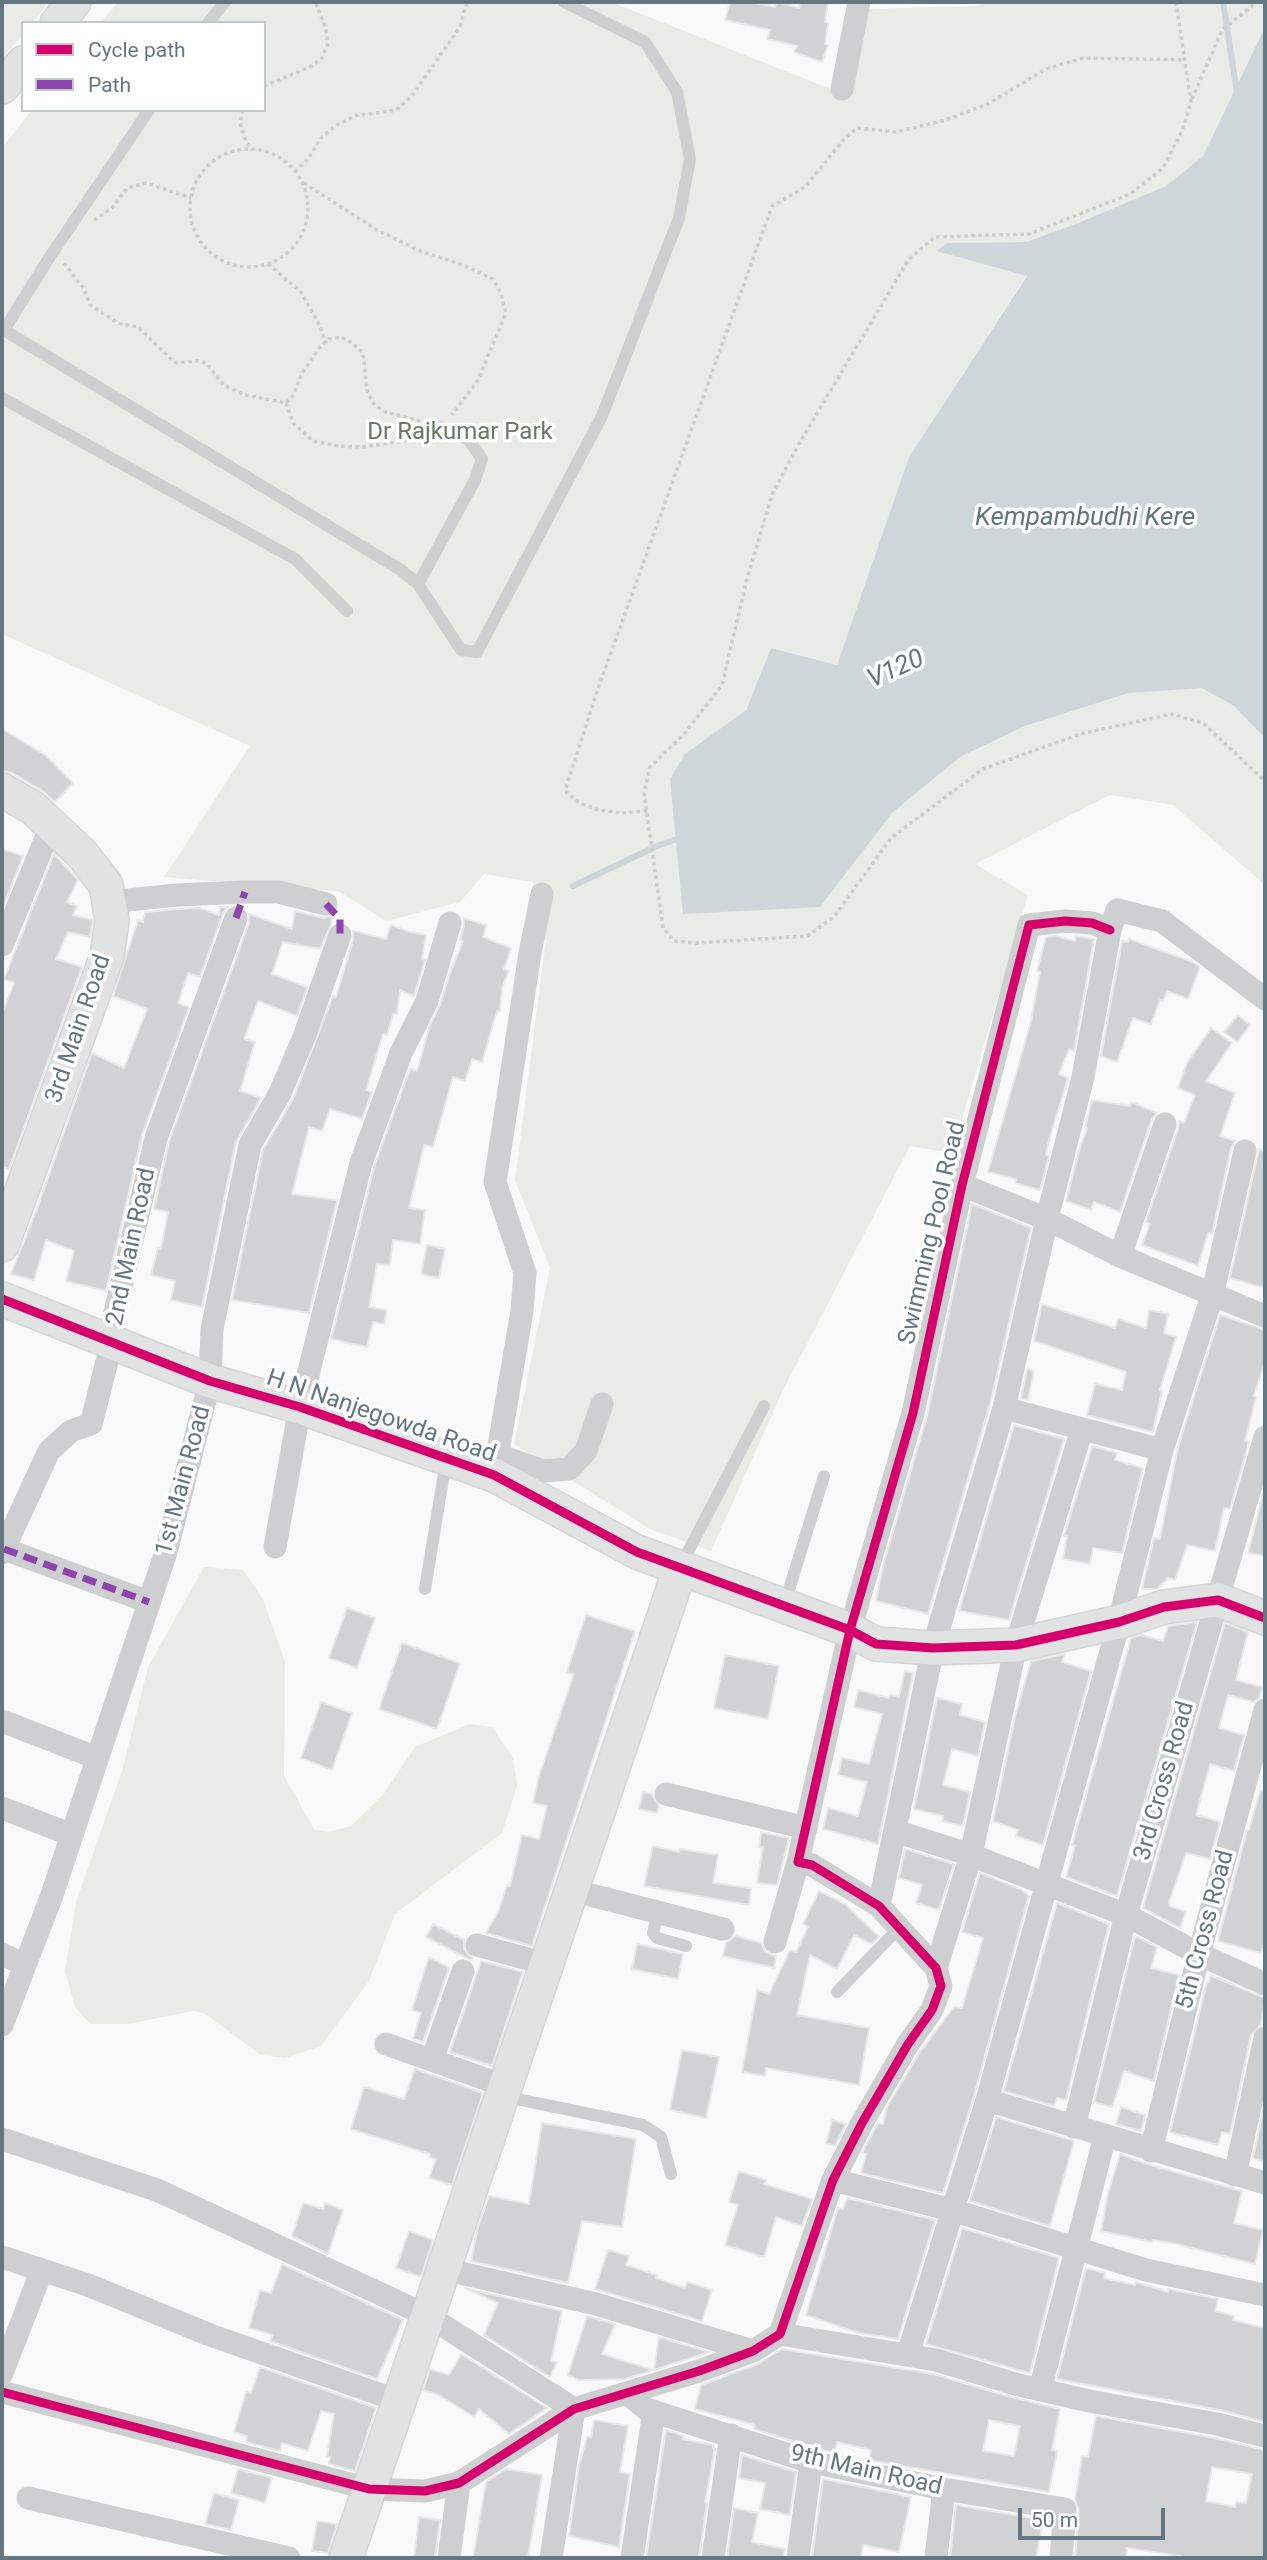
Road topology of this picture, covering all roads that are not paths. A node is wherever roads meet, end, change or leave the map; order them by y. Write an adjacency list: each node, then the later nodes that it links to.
1 (74, 2): 5 (street)
2 (225, 2): 6 (lane)
3 (564, 2): 14 (lane)
4 (859, 2): 9 (street)
5 (59, 21)
6 (210, 21)
7 (21, 65): 8 (street)
8 (2, 88)
9 (842, 89)
10 (148, 112): 11 (lane)
11 (3, 330): 14 (lane)
12 (2, 398): 15 (lane)
13 (442, 427): 14 (lane)
14 (418, 584)
15 (347, 611)
16 (2, 790): 17 (street, 3rd Main Road)
17 (51, 826): 19 (street, 3rd Main Road); 25 (street)
18 (542, 894): 46 (street)
19 (108, 902): 20 (street); 31 (street, 3rd Main Road)
20 (326, 904)
21 (236, 918): 36 (street, 2nd Main Road)
22 (450, 923): 40 (street)
23 (1110, 930): 26 (street); 29 (street, Swimming Pool Road); 30 (street)
24 (340, 935): 37 (street, 1st Main Road)
25 (2, 945)
26 (1265, 999)
27 (1165, 1124): 32 (street)
28 (1245, 1151): 33 (street)
29 (962, 1185): 30 (street); 57 (street, Swimming Pool Road)
30 (1047, 1219): 32 (street); 41 (street)
31 (2, 1245)
32 (1120, 1256): 33 (street)
33 (1212, 1296): 35 (street); 44 (street)
34 (2, 1299): 36 (street, H N Nanjegowda Road)
35 (1265, 1316)
36 (112, 1342): 37 (street, H N Nanjegowda Road); 49 (street, 2nd Main Road)
37 (210, 1381): 40 (street, H N Nanjegowda Road); 53 (street, 1st Main Road)
38 (601, 1404): 46 (street)
39 (764, 1406): 50 (lane)
40 (300, 1407): 45 (street, H N Nanjegowda Road); 48 (street)
41 (1004, 1408): 42 (street); 59 (street)
42 (1082, 1429): 44 (street); 58 (street)
43 (1265, 1437): 52 (street, 3rd Cross Road)
44 (1162, 1450): 56 (street)
45 (447, 1457): 46 (street, H N Nanjegowda Road); 51 (lane)
46 (496, 1465): 50 (street, H N Nanjegowda Road)
47 (824, 1476): 54 (lane)
48 (275, 1547)
49 (3, 1551): 53 (street)
50 (680, 1569): 54 (street, H N Nanjegowda Road); 71 (street)
51 (425, 1589)
52 (1218, 1600): 55 (street, H N Nanjegowda Road); 56 (street, H N Nanjegowda Road); 74 (street, 3rd Cross Road)
53 (149, 1602): 62 (street, 1st Main Road)
54 (783, 1606): 57 (street, H N Nanjegowda Road)
55 (1265, 1618)
56 (1119, 1622): 58 (street, H N Nanjegowda Road); 70 (street)
57 (850, 1630): 59 (street, H N Nanjegowda Road); 65 (street, Swimming Pool Road)
58 (1016, 1645): 59 (street, H N Nanjegowda Road); 68 (street)
59 (933, 1648): 66 (street)
60 (1265, 1710): 81 (street, 5th Cross Road)
61 (2, 1721): 62 (street)
62 (97, 1758): 67 (street, 1st Main Road)
63 (666, 1794): 65 (street)
64 (2, 1808): 67 (street)
65 (806, 1828): 69 (street, Swimming Pool Road)
66 (895, 1831): 68 (street); 72 (street)
67 (72, 1835): 83 (street, 1st Main Road)
68 (971, 1855): 70 (street); 84 (street)
69 (798, 1862): 72 (street); 77 (street, Swimming Pool Road)
70 (1048, 1883): 74 (street); 93 (street)
71 (571, 1890): 73 (street); 82 (street)
72 (879, 1906): 75 (street)
73 (658, 1913): 76 (street); 79 (lane)
74 (1126, 1915): 81 (street); 94 (street, 3rd Cross Road)
75 (899, 1928): 84 (street); 87 (lane)
76 (723, 1929)
77 (775, 1941)
78 (477, 1945): 82 (street)
79 (686, 1946)
80 (2, 1954): 83 (street)
81 (1199, 1954): 86 (street); 97 (street, 5th Cross Road)
82 (546, 1964): 92 (street)
83 (24, 1965): 88 (street, 1st Main Road)
84 (936, 1968): 100 (street)
85 (463, 1971): 91 (street)
86 (1265, 1984)
87 (837, 1992)
88 (2, 2025)
89 (1265, 2038): 99 (street)
90 (386, 2043): 91 (street)
91 (432, 2060): 92 (street)
92 (503, 2091): 98 (lane); 105 (street)
93 (987, 2100): 94 (street); 102 (street)
94 (1074, 2127): 95 (street)
95 (1105, 2136): 97 (street); 103 (street)
96 (2, 2139): 108 (street)
97 (1151, 2151): 99 (street)
98 (671, 2174)
99 (1235, 2175): 101 (street)
100 (833, 2180): 102 (street); 109 (street)
101 (1265, 2183)
102 (952, 2210): 103 (street); 111 (street)
103 (1076, 2249): 107 (street); 113 (street)
104 (2, 2257): 106 (street)
105 (443, 2269): 108 (street); 110 (street)
106 (42, 2270): 112 (street); 116 (street)
107 (1265, 2295)
108 (428, 2316): 116 (street); 117 (street)
109 (780, 2334): 110 (street); 111 (street)
110 (753, 2351): 115 (street)
111 (908, 2354): 113 (street)
112 (2, 2373)
113 (1040, 2390): 120 (street)
114 (2, 2392): 123 (street)
115 (628, 2394): 117 (street); 118 (street, 9th Main Road)
116 (398, 2401): 123 (street)
117 (574, 2409): 122 (street); 129 (street)
118 (654, 2411): 119 (street, 9th Main Road); 130 (street)
119 (731, 2435): 121 (street, 9th Main Road); 131 (street)
120 (1265, 2436)
121 (811, 2462): 124 (street, 9th Main Road); 132 (street)
122 (459, 2483): 123 (street); 128 (street)
123 (369, 2489): 127 (street)
124 (944, 2489): 133 (street); 134 (street, 9th Main Road)
125 (28, 2498): 126 (street)
126 (289, 2558)
127 (346, 2558)
128 (449, 2558)
129 (551, 2558)
130 (632, 2558)
131 (713, 2558)
132 (798, 2558)
133 (936, 2558)
134 (1061, 2558)

